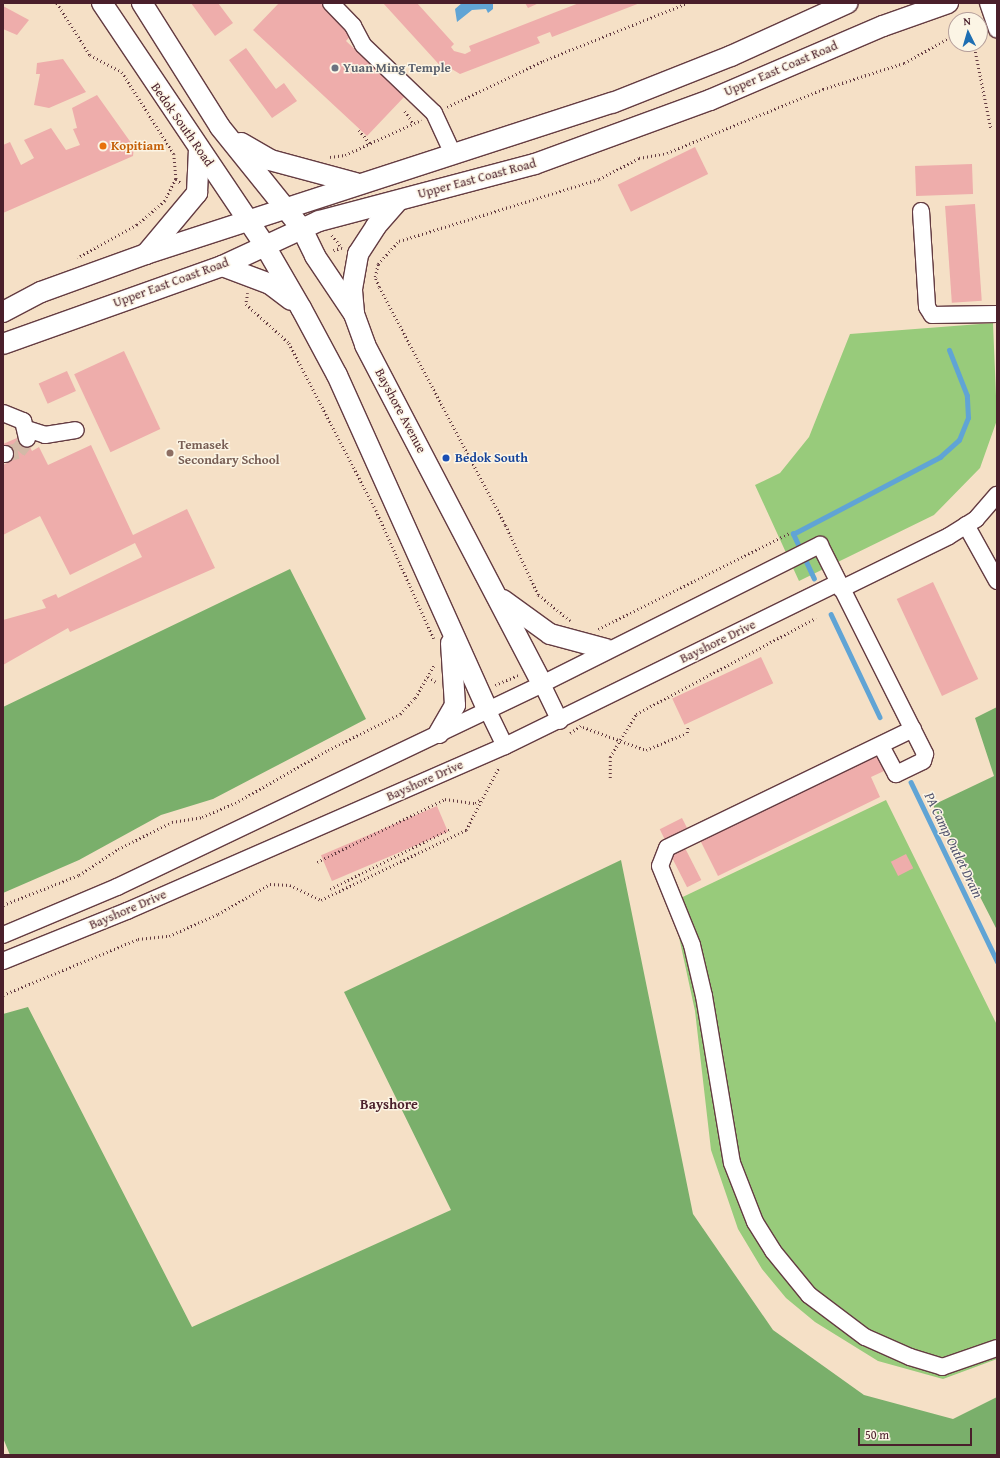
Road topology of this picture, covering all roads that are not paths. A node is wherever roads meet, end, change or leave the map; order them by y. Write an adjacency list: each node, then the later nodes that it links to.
1 (102, 3): 9 (main road, Bedok South Road)
2 (142, 3): 8 (main road)
3 (330, 3): 10 (street)
4 (848, 3): 10 (main road)
5 (948, 3): 12 (main road, Upper East Coast Road)
6 (988, 3): 7 (street)
7 (997, 29)
8 (220, 127): 11 (main road); 13 (main road)
9 (199, 149): 15 (main road, Bedok South Road); 18 (main road)
10 (453, 154): 11 (main road)
11 (356, 183): 13 (main road)
12 (398, 201): 16 (main road, Upper East Coast Road); 22 (main road)
13 (286, 209): 15 (main road); 16 (main road)
14 (921, 211): 23 (street)
15 (248, 224): 17 (main road, Bedok South Road); 18 (main road)
16 (302, 229): 17 (main road, Upper East Coast Road); 22 (main road, Bayshore Avenue)
17 (265, 246): 19 (main road, Upper East Coast Road); 20 (main road)
18 (146, 254): 21 (main road)
19 (222, 266): 20 (main road); 24 (main road, Upper East Coast Road)
20 (301, 308): 32 (main road)
21 (3, 312)
22 (354, 314): 31 (main road, Bayshore Avenue)
23 (997, 314)
24 (3, 344)
25 (3, 412): 26 (street)
26 (76, 430)
27 (997, 495): 28 (street, Bayshore Drive)
28 (966, 525): 29 (street); 30 (street, Bayshore Drive)
29 (997, 581)
30 (840, 586): 33 (street, Bayshore Drive); 36 (street, Bayshore Drive); 37 (street)
31 (496, 596): 33 (main road, Bayshore Avenue); 34 (main road, Bayshore Avenue)
32 (444, 612): 35 (main road); 38 (main road)
33 (606, 649): 34 (street, Bayshore Drive)
34 (538, 676): 35 (street, Bayshore Drive); 36 (street, Bayshore Avenue)
35 (483, 701): 38 (street, Bayshore Drive); 40 (street)
36 (560, 720): 40 (street, Bayshore Drive)
37 (913, 729): 39 (street); 39 (street)
38 (439, 733): 41 (street, Bayshore Drive)
39 (881, 746): 43 (street)
40 (498, 749): 42 (street, Bayshore Drive)
41 (3, 935)
42 (3, 961)
43 (997, 1348)

